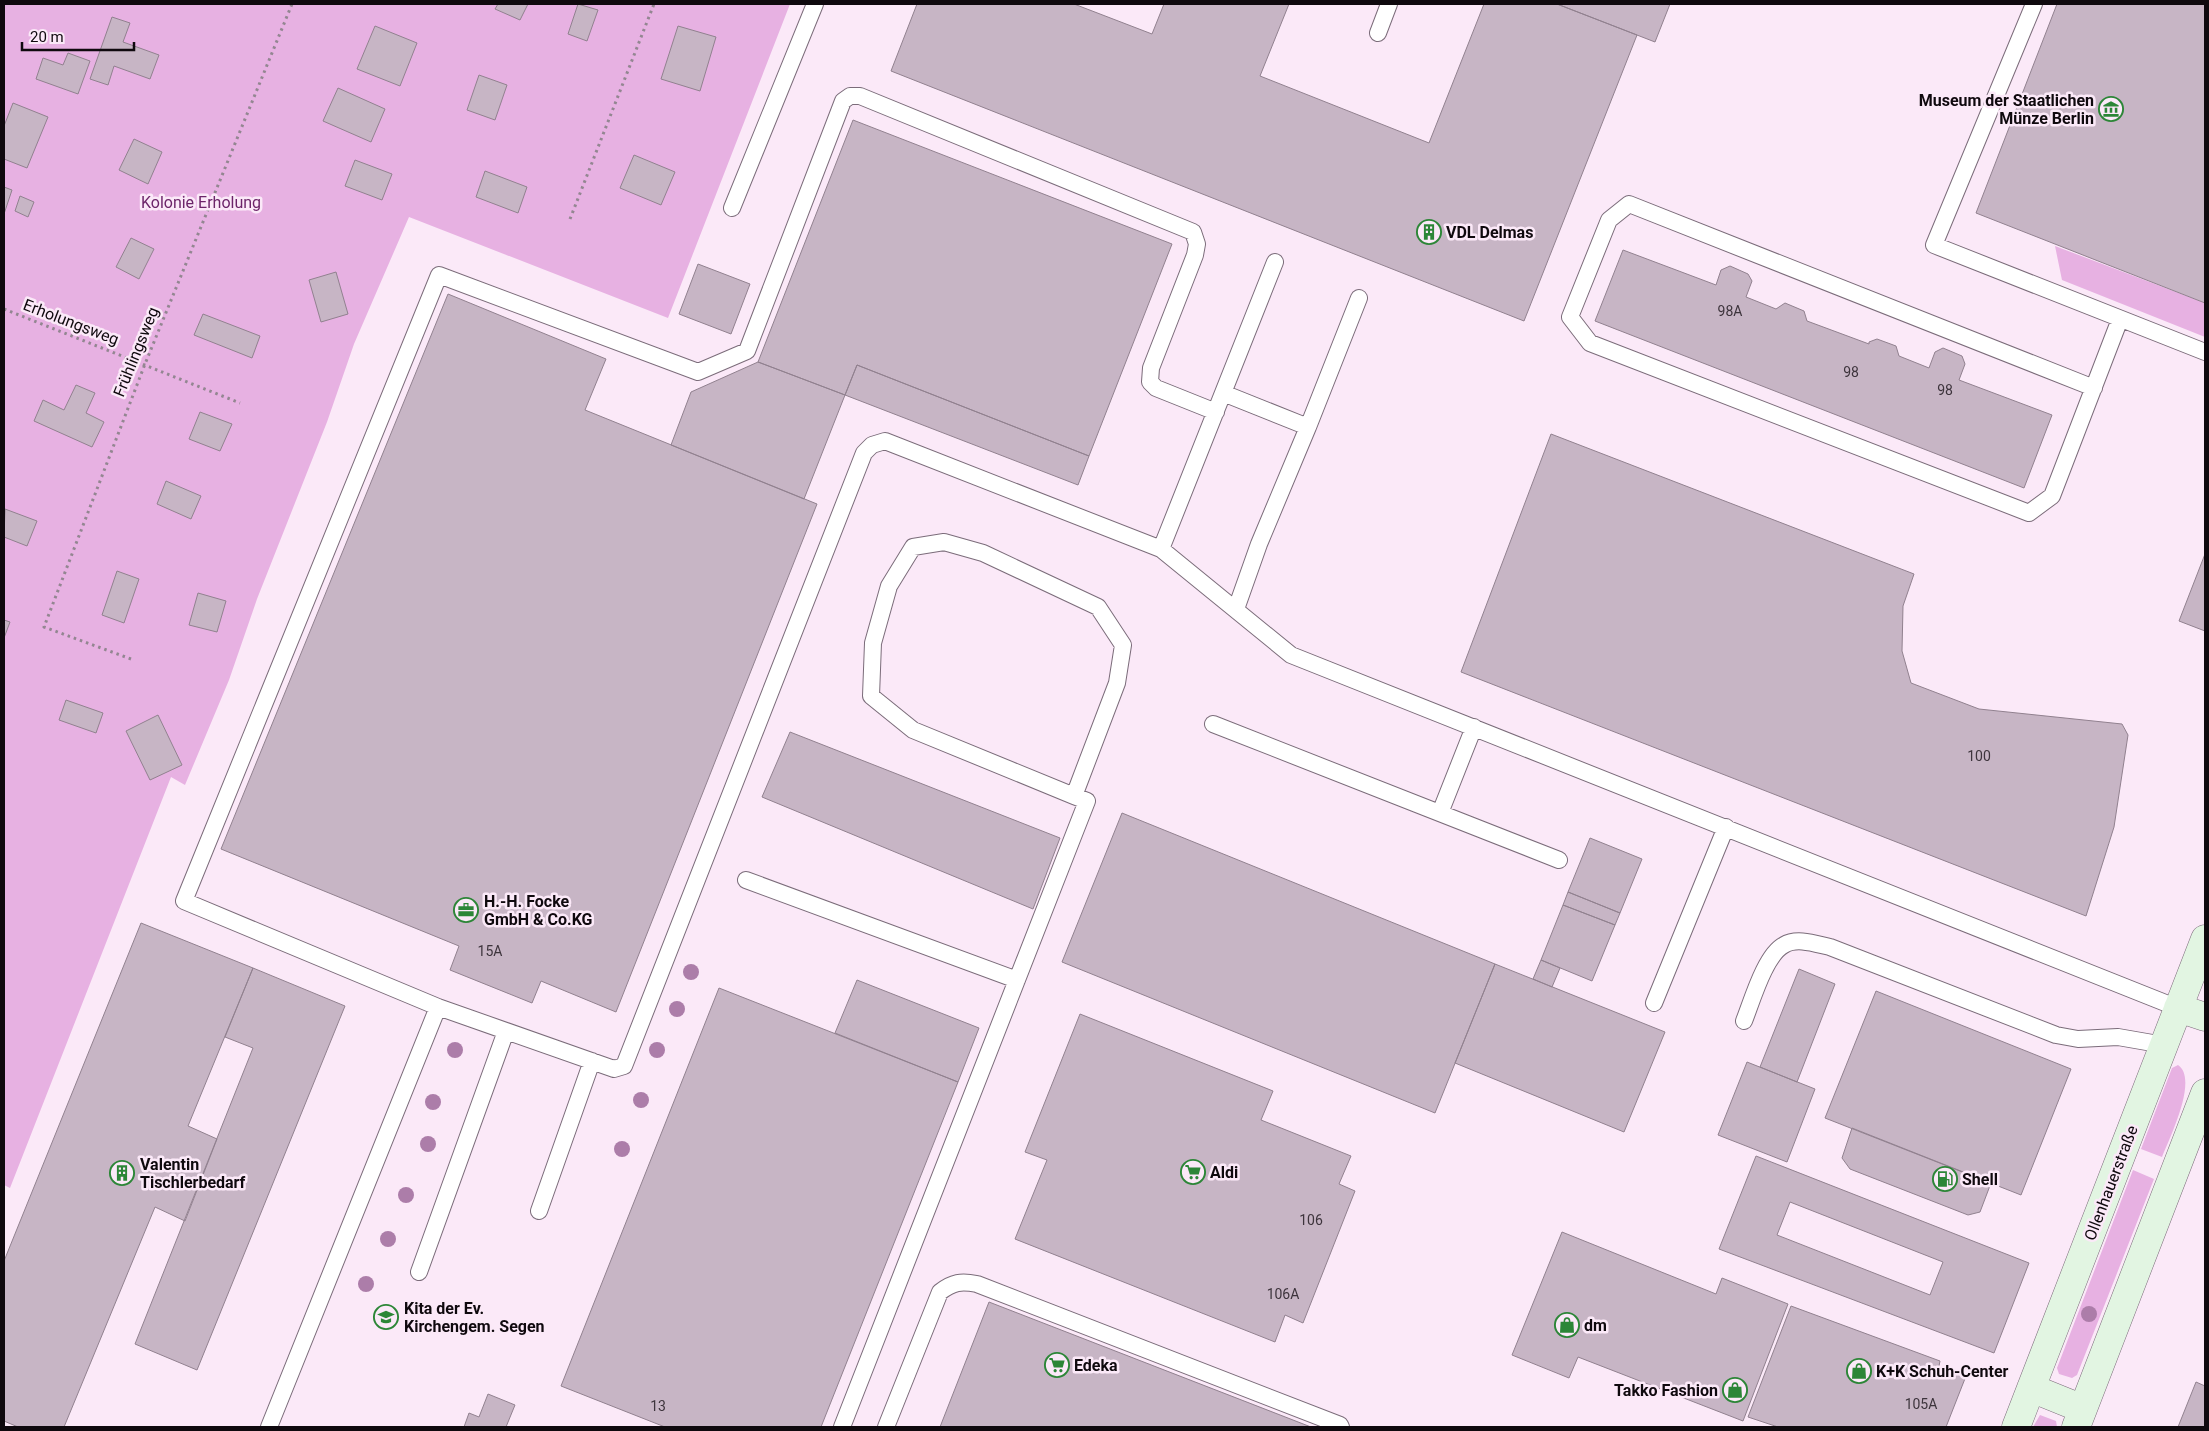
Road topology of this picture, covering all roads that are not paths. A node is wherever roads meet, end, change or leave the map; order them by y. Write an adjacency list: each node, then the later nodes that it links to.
1 (815, 4): 5 (lane)
2 (1389, 4): 4 (lane)
3 (2034, 4): 8 (lane)
4 (1378, 33)
5 (732, 208)
6 (1275, 262): 11 (lane)
7 (1359, 298): 13 (lane)
8 (2120, 319): 9 (lane); 10 (lane)
9 (2205, 352)
10 (2094, 388): 10 (lane)
11 (1223, 393): 12 (lane); 13 (lane)
12 (1216, 412): 14 (lane); 26 (lane)
13 (1308, 427): 15 (lane)
14 (1162, 549): 15 (lane); 32 (lane)
15 (1236, 609): 17 (lane)
16 (1214, 724): 19 (lane)
17 (1474, 727): 19 (lane); 20 (lane)
18 (1074, 796): 18 (lane); 24 (lane)
19 (1440, 813): 21 (lane)
20 (1726, 828): 25 (lane); 27 (lane)
21 (1559, 860)
22 (746, 880): 24 (lane)
23 (2205, 939): 27 (main road, Ollenhauerstraße)
24 (1017, 980): 39 (lane)
25 (1654, 1004)
26 (438, 1006): 30 (lane); 38 (lane)
27 (2178, 1008): 28 (main road); 31 (main road, Ollenhauerstraße)
28 (2205, 1017)
29 (1744, 1021): 31 (lane)
30 (506, 1031): 32 (lane); 35 (lane)
31 (2164, 1045): 36 (main road, Ollenhauerstraße)
32 (592, 1062): 34 (lane)
33 (2205, 1093): 37 (main road)
34 (539, 1211)
35 (419, 1272)
36 (2031, 1388): 37 (main road); 42 (main road, Ollenhauerstraße)
37 (2079, 1418)
38 (269, 1427)
39 (842, 1427)
40 (886, 1427): 41 (lane)
41 (1341, 1427)
42 (2016, 1427)

